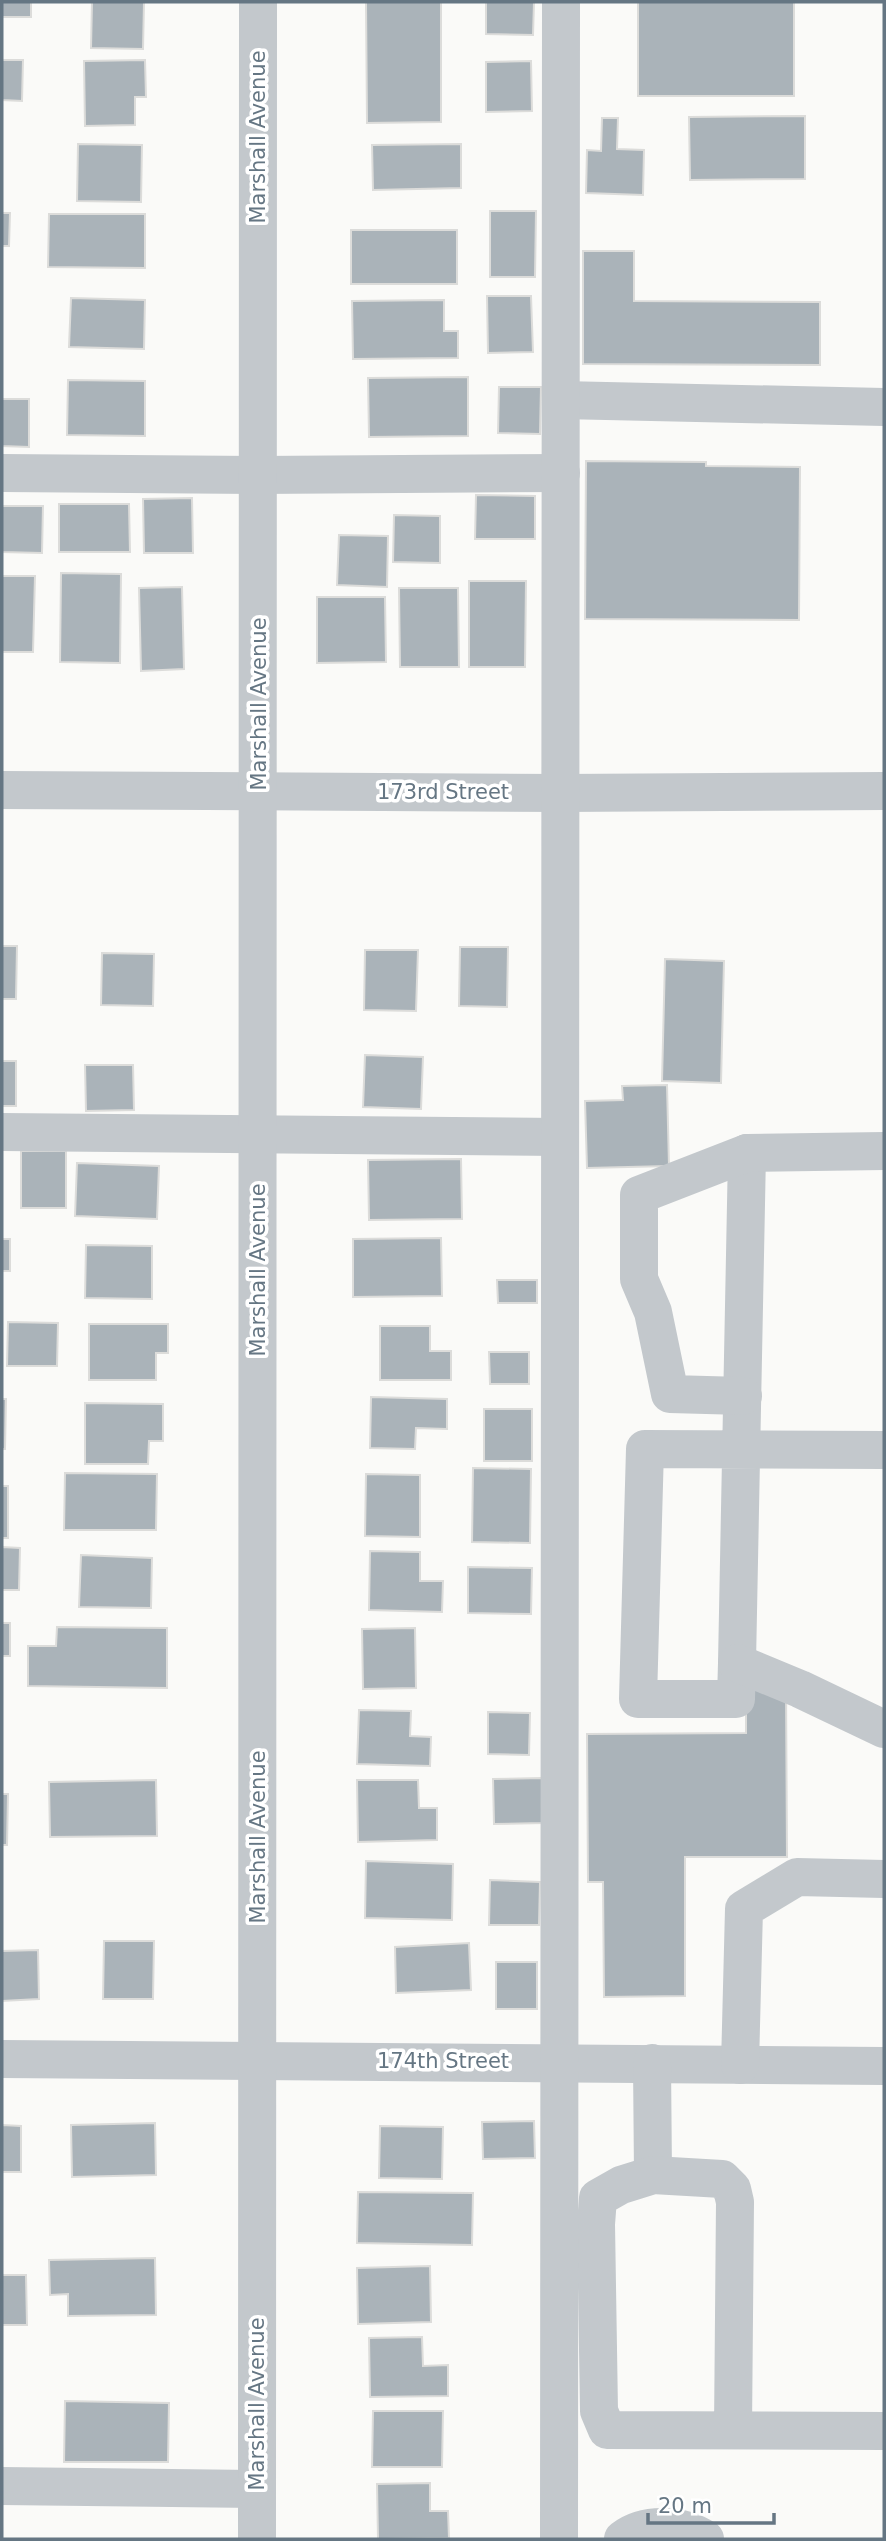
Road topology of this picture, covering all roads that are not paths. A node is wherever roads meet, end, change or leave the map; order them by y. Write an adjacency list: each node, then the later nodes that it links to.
1 (258, 2): 7 (street, Marshall Avenue)
2 (561, 2): 3 (street)
3 (561, 400): 4 (street); 6 (street)
4 (884, 407)
5 (2, 472): 7 (street)
6 (561, 473): 7 (street); 11 (street)
7 (258, 475): 9 (street, Marshall Avenue)
8 (2, 790): 9 (street, 173rd Street)
9 (259, 791): 11 (street, 173rd Street); 13 (street, Marshall Avenue)
10 (884, 791): 11 (street, 173rd Street)
11 (561, 793): 14 (street)
12 (2, 1132): 13 (street)
13 (258, 1135): 14 (street); 24 (street, Marshall Avenue)
14 (560, 1137): 25 (street)
15 (884, 1152): 16 (street)
16 (747, 1153): 17 (street); 17 (street)
17 (743, 1396): 18 (street)
18 (742, 1448): 19 (street); 20 (street); 20 (street)
19 (884, 1450)
20 (737, 1663): 21 (street)
21 (884, 1729)
22 (884, 1879): 27 (street)
23 (2, 2059): 24 (street, 174th Street)
24 (257, 2060): 25 (street, 174th Street); 33 (street, Marshall Avenue)
25 (559, 2062): 26 (street, 174th Street); 36 (street)
26 (652, 2063): 27 (street, 174th Street); 29 (street)
27 (740, 2065): 28 (street, 174th Street)
28 (884, 2066)
29 (653, 2175): 30 (street); 30 (street)
30 (733, 2430): 31 (street)
31 (884, 2431)
32 (2, 2486): 33 (street)
33 (257, 2489): 35 (street, Marshall Avenue)
34 (642, 2536): 37 (street)
35 (257, 2539)
36 (559, 2539)
37 (705, 2539)

